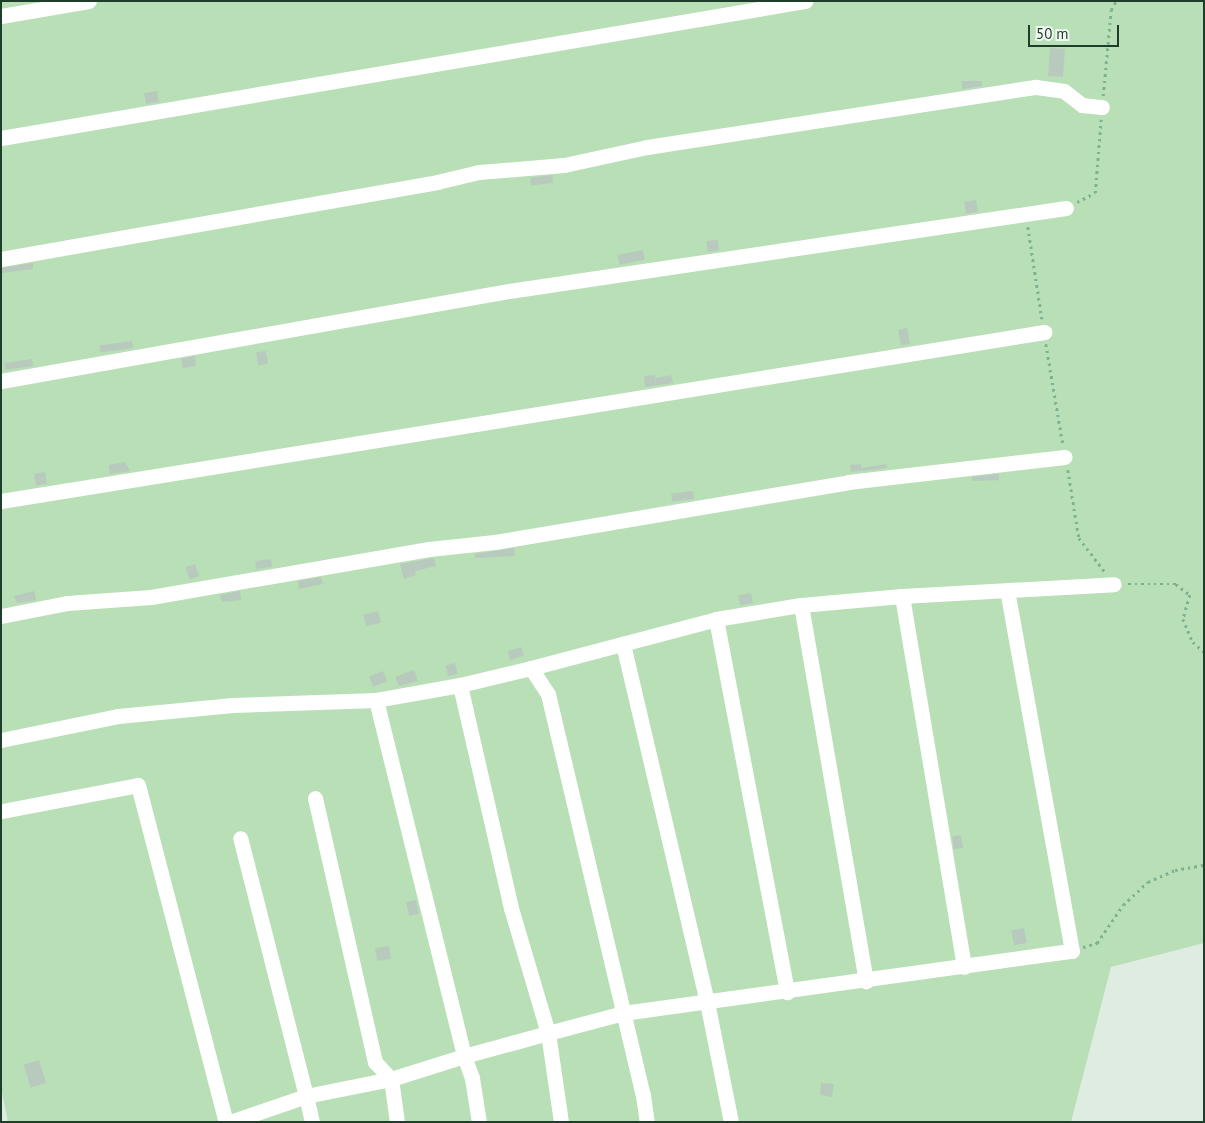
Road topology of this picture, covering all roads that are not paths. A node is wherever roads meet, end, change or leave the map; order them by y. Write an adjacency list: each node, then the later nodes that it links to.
1 (89, 1): 3 (lane)
2 (805, 1): 5 (lane)
3 (1, 16)
4 (1102, 107): 7 (lane)
5 (1, 138)
6 (1066, 208): 9 (lane)
7 (1, 259)
8 (1044, 332): 11 (lane)
9 (1, 381)
10 (1065, 457): 16 (lane)
11 (1, 501)
12 (1114, 584): 13 (lane)
13 (1007, 591): 14 (lane); 26 (lane)
14 (902, 596): 15 (lane); 26 (lane)
15 (801, 605): 17 (lane); 27 (lane)
16 (1, 616)
17 (716, 619): 18 (lane); 28 (lane)
18 (623, 644): 19 (lane); 29 (lane)
19 (531, 668): 20 (lane); 30 (lane)
20 (460, 685): 21 (lane); 31 (lane)
21 (376, 700): 22 (lane); 32 (lane)
22 (1, 740)
23 (315, 798): 33 (lane)
24 (2, 810): 35 (lane)
25 (240, 838): 34 (lane)
26 (964, 966): 27 (lane)
27 (866, 981): 28 (lane)
28 (787, 992): 29 (lane)
29 (707, 1002): 30 (lane); 41 (lane)
30 (623, 1013): 31 (lane); 40 (lane)
31 (548, 1033): 32 (lane); 39 (lane)
32 (464, 1056): 33 (lane); 38 (lane)
33 (391, 1078): 34 (lane); 37 (lane)
34 (306, 1096): 35 (lane); 36 (lane)
35 (228, 1122)
36 (312, 1122)
37 (397, 1122)
38 (478, 1122)
39 (561, 1122)
40 (646, 1122)
41 (731, 1122)

